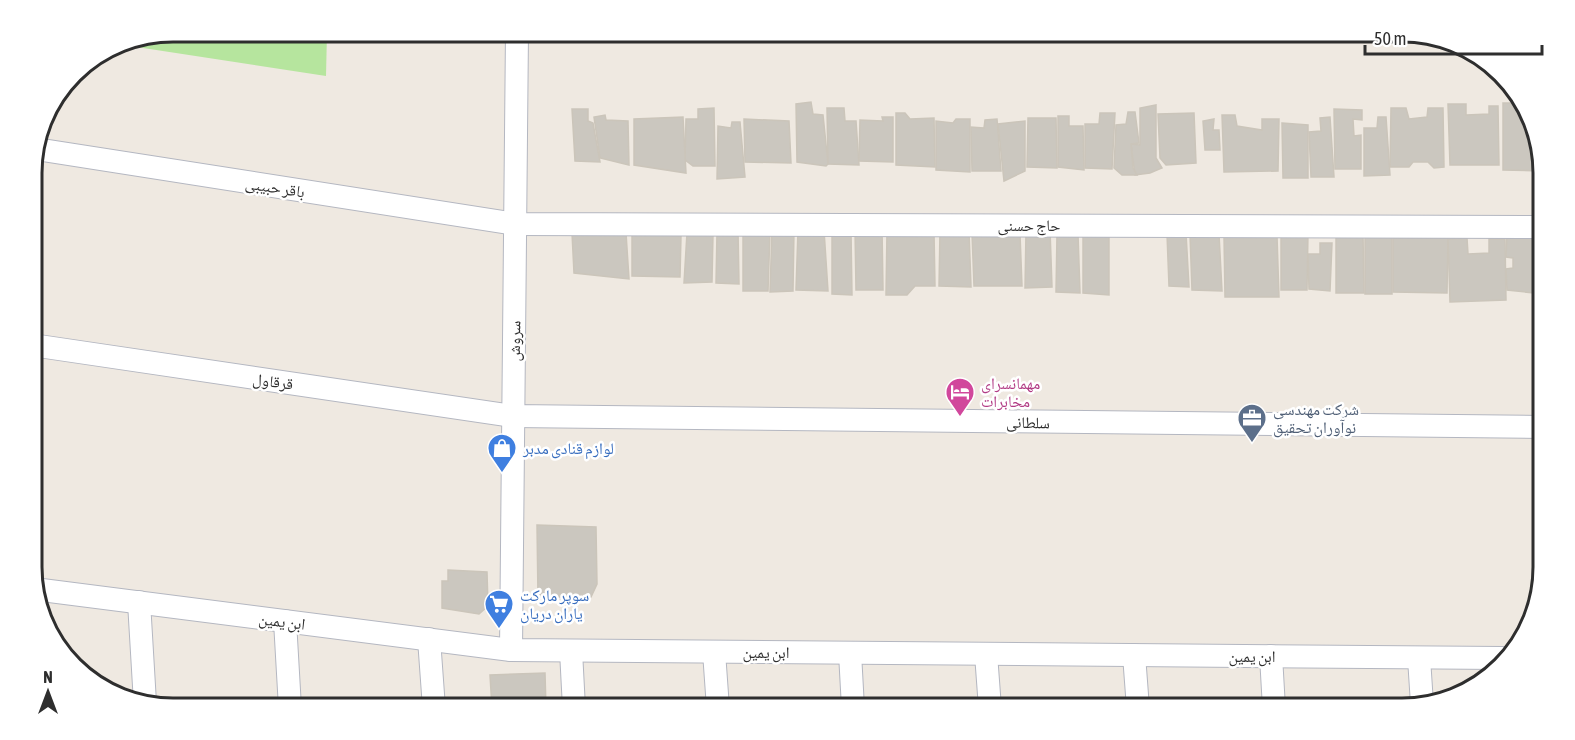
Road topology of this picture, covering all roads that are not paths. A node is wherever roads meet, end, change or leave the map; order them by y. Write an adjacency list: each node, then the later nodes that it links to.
1 (517, 42): 3 (street, سروش)
2 (44, 150): 3 (street, باقر حبیبی)
3 (515, 224): 4 (street, حاج حسنی); 6 (street, سروش)
4 (1533, 227)
5 (42, 346): 6 (street, قرقاول)
6 (513, 416): 7 (street, سلطانی); 12 (street, سروش)
7 (1533, 427)
8 (44, 590): 9 (street, ابن یمین)
9 (139, 602): 10 (street, ابن یمین); 21 (street)
10 (285, 621): 11 (street, ابن یمین); 23 (street)
11 (429, 639): 12 (street, ابن یمین); 24 (street)
12 (512, 650): 13 (street, ابن یمین)
13 (571, 651): 14 (street, ابن یمین); 25 (street)
14 (714, 652): 15 (street, ابن یمین); 26 (street)
15 (850, 653): 16 (street, ابن یمین); 27 (street)
16 (986, 654): 17 (street, ابن یمین); 28 (street)
17 (1134, 655): 18 (street, ابن یمین); 29 (street)
18 (1271, 656): 19 (street, ابن یمین); 30 (street)
19 (1419, 658): 20 (street, ابن یمین); 22 (street)
20 (1495, 658)
21 (145, 695)
22 (1421, 696)
23 (289, 698)
24 (433, 698)
25 (573, 698)
26 (717, 698)
27 (852, 698)
28 (989, 698)
29 (1137, 698)
30 (1273, 698)

